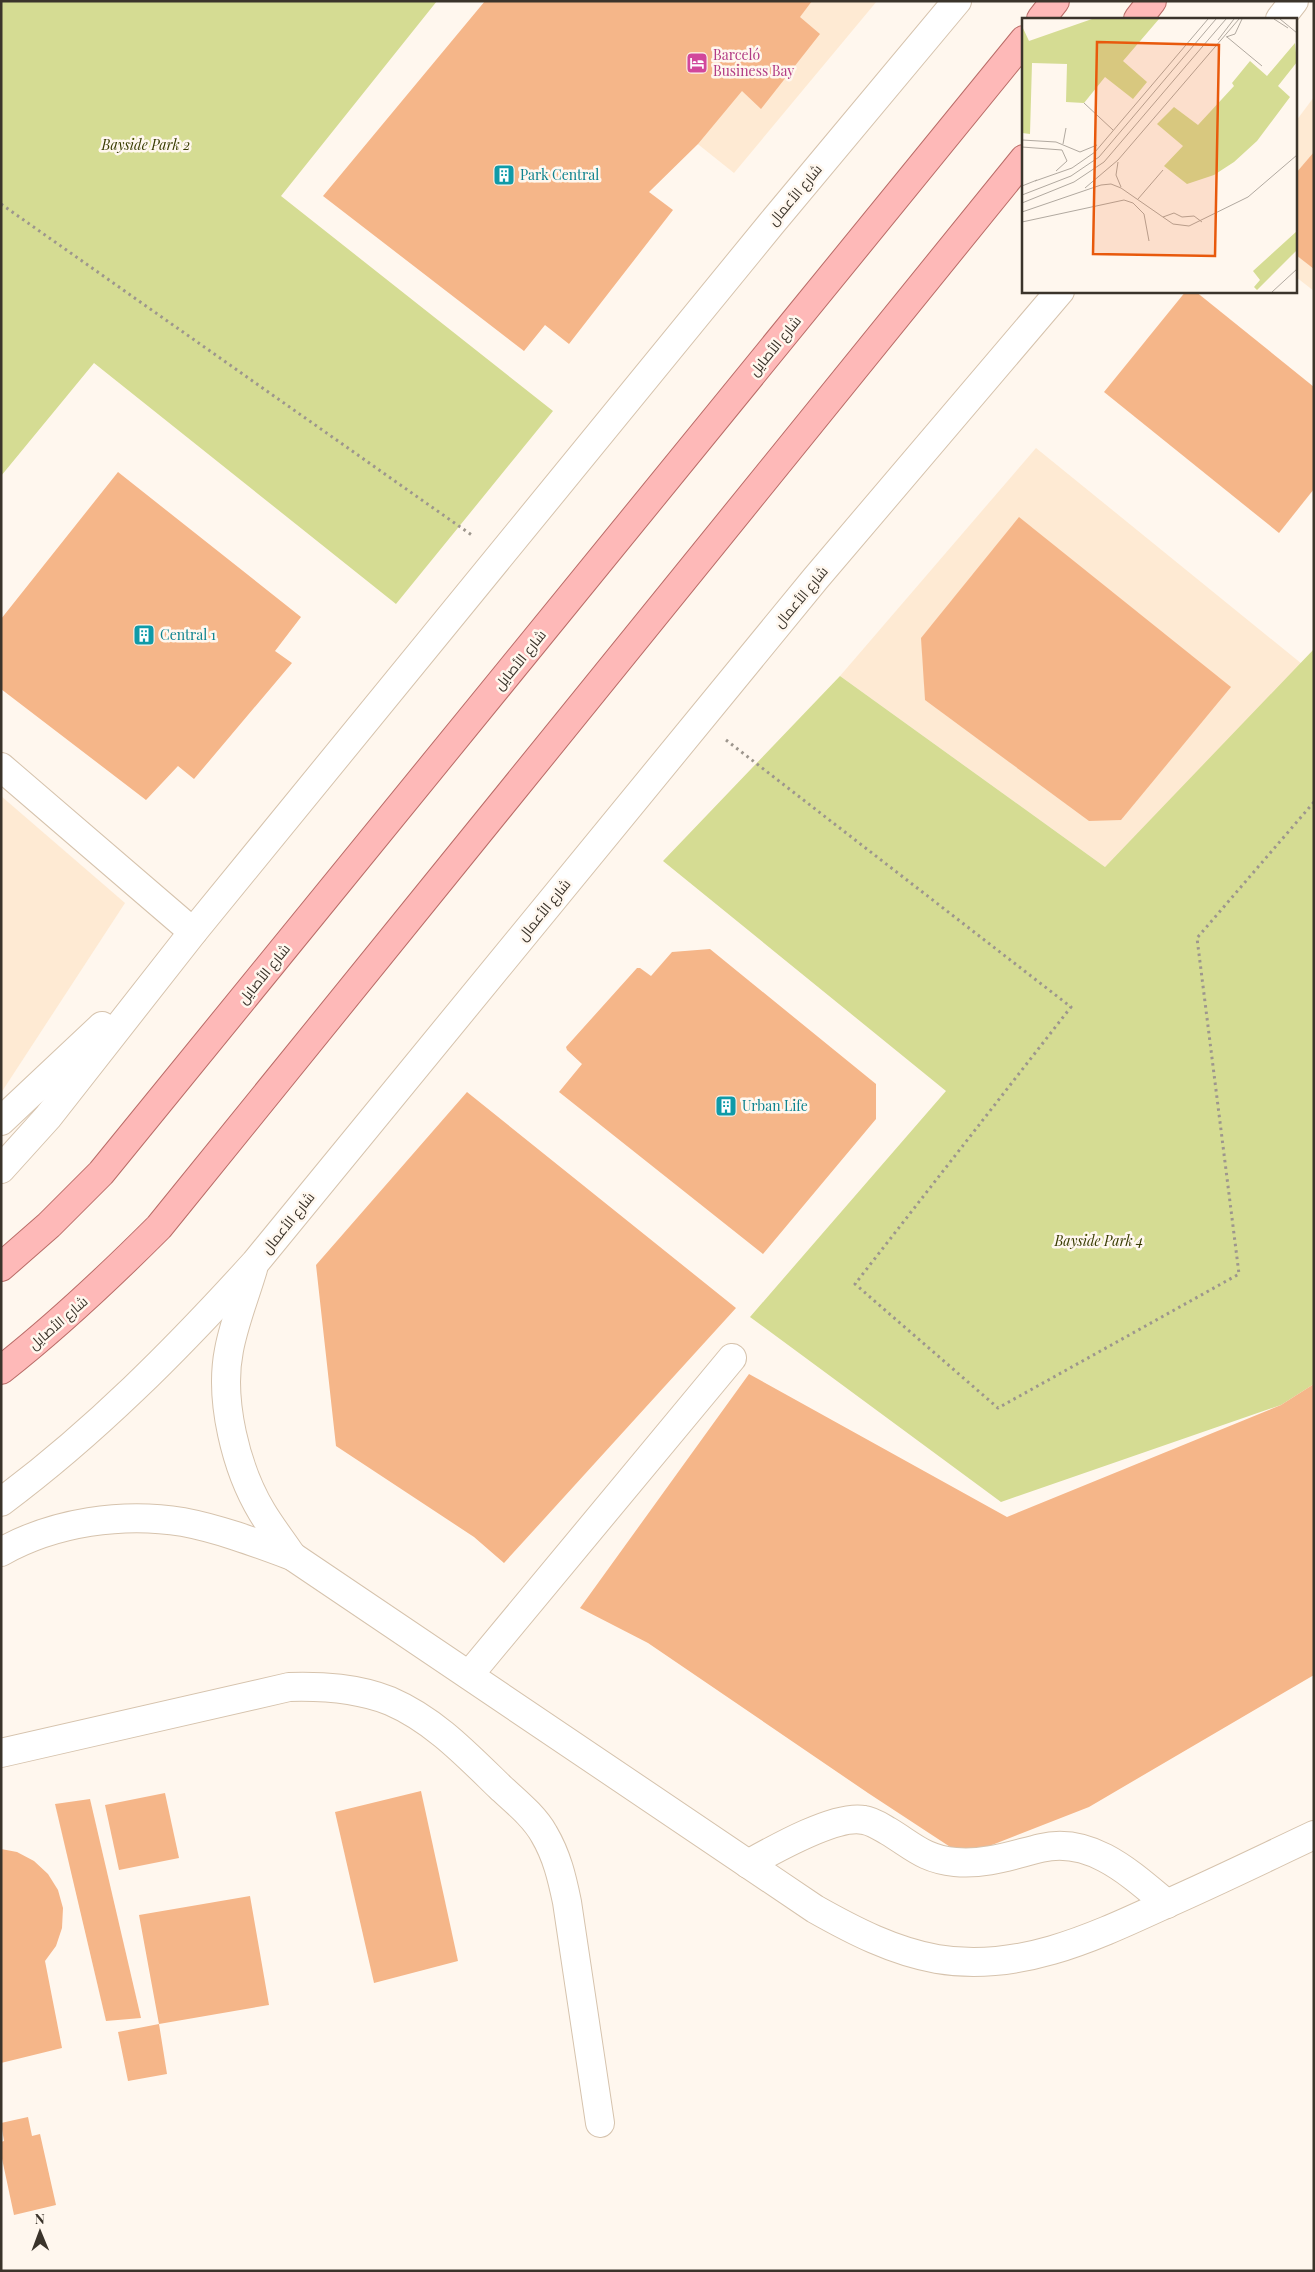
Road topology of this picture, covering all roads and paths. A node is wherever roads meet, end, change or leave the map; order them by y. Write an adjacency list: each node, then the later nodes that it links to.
1 (957, 1): 18 (street, شارع الأعمال)
2 (1055, 1): 6 (main road)
3 (1152, 1): 7 (main road)
4 (1278, 1): 8 (street)
5 (1294, 1): 9 (street)
6 (1042, 18)
7 (1139, 18)
8 (1274, 18)
9 (1281, 18)
10 (1022, 42): 23 (main road, شارع الأصايل)
11 (1022, 161): 25 (main road, شارع الأصايل)
12 (1, 204): 14 (path)
13 (1059, 292): 22 (street, شارع الأعمال)
14 (459, 526)
15 (756, 764): 17 (path)
16 (1, 767): 18 (street)
17 (1314, 802)
18 (193, 932): 19 (street, شارع الأعمال)
19 (144, 996): 20 (street, شارع الأعمال); 21 (street, شارع الأعمال)
20 (1, 1121)
21 (1, 1169)
22 (255, 1263): 26 (street, شارع الأعمال); 28 (street)
23 (1, 1267)
24 (732, 1358): 29 (street)
25 (1, 1370)
26 (11, 1495)
27 (8, 1549): 28 (street)
28 (292, 1556): 29 (street)
29 (469, 1675): 32 (street)
30 (1, 1753): 34 (street)
31 (1314, 1835): 33 (street)
32 (748, 1864): 33 (street); 33 (street)
33 (1167, 1904)
34 (600, 2122)

